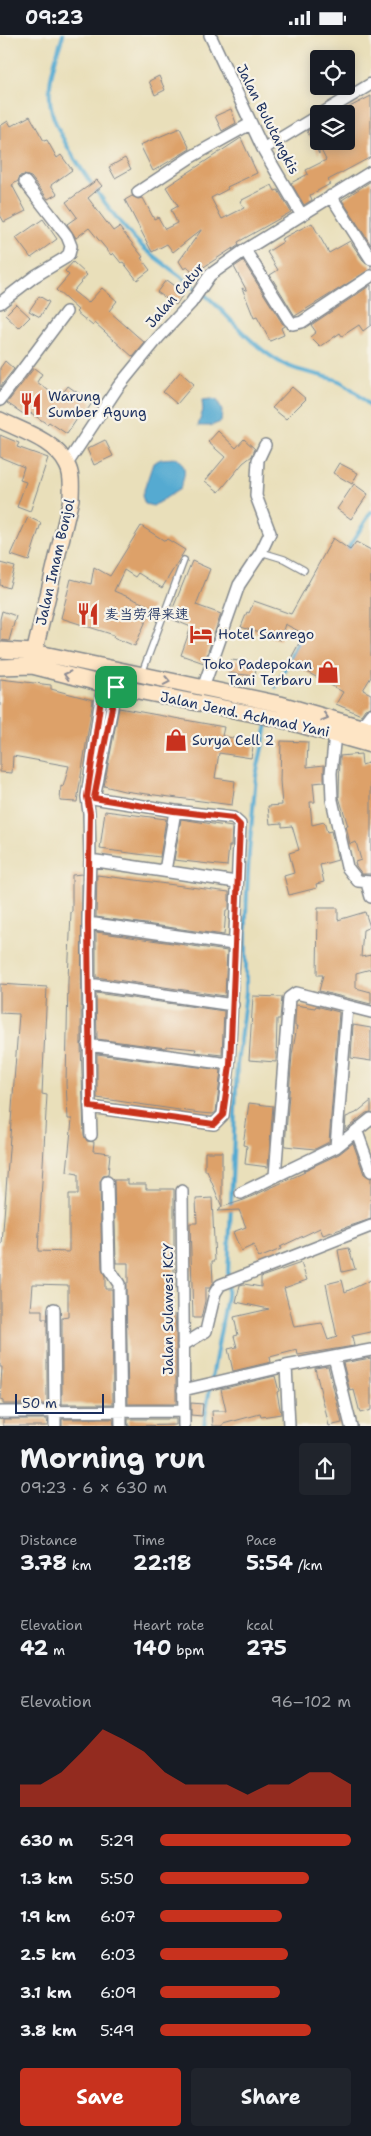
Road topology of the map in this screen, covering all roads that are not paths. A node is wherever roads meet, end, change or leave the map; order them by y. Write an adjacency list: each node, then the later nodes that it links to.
1 (210, 35): 5 (street, Jalan Bulutangkis)
2 (371, 84): 3 (street)
3 (335, 105)
4 (310, 120): 6 (street)
5 (250, 124): 6 (street, Jalan Bulutangkis); 9 (street)
6 (263, 149): 11 (street, Jalan Bulutangkis)
7 (371, 172): 10 (street, Jalan Catur)
8 (25, 182): 15 (street)
9 (138, 193)
10 (331, 196): 11 (street, Jalan Catur); 13 (street)
11 (302, 214): 12 (street, Jalan Catur)
12 (245, 250): 14 (street); 20 (street, Jalan Catur)
13 (371, 259)
14 (371, 276)
15 (0, 303)
16 (66, 312): 17 (street)
17 (0, 400)
18 (0, 420): 20 (street, Jalan Imam Bonjol)
19 (265, 445): 21 (street)
20 (67, 464): 25 (street, Jalan Imam Bonjol)
21 (261, 552): 23 (lane); 29 (street)
22 (184, 560): 27 (lane)
23 (304, 570)
24 (0, 650): 25 (street, Jalan Jend. Achmad Yani)
25 (29, 659): 26 (street, Jalan Jend. Achmad Yani); 27 (street, Jalan Jend. Achmad Yani); 28 (street, Jalan Jend. Achmad Yani, one-way to 25)
26 (0, 667)
27 (141, 675): 29 (street, Jalan Jend. Achmad Yani, one-way to 29)
28 (110, 685): 32 (street, Jalan Jend. Achmad Yani); 36 (street)
29 (204, 688): 30 (street, Jalan Jend. Achmad Yani)
30 (267, 701): 32 (street); 33 (street, Jalan Jend. Achmad Yani, one-way to 33)
31 (371, 714): 33 (street)
32 (265, 717): 34 (street, Jalan Jend. Achmad Yani)
33 (366, 729)
34 (335, 734): 35 (street, Jalan Jend. Achmad Yani); 41 (street)
35 (371, 745)
36 (90, 797): 37 (street); 38 (street)
37 (174, 811): 39 (street); 40 (street)
38 (90, 860): 39 (street); 43 (street)
39 (165, 871): 40 (street)
40 (236, 881): 44 (street)
41 (369, 882): 42 (street)
42 (371, 897)
43 (88, 923): 44 (street); 45 (street)
44 (233, 944): 46 (street)
45 (89, 984): 46 (street); 49 (street)
46 (233, 1005): 50 (street)
47 (347, 1007): 48 (street); 55 (street); 57 (street)
48 (371, 1012)
49 (88, 1045): 50 (street); 51 (street)
50 (230, 1065): 51 (street)
51 (90, 1107): 54 (street)
52 (371, 1119): 53 (street)
53 (357, 1132): 55 (street); 56 (street)
54 (91, 1135)
55 (336, 1147): 57 (street)
56 (371, 1171)
57 (276, 1176): 60 (street)
58 (107, 1182): 68 (street)
59 (182, 1191): 63 (street, Jalan Sulawesi KCY)
60 (241, 1193)
61 (371, 1226): 63 (street)
62 (54, 1309): 71 (street)
63 (183, 1345): 67 (street, Jalan Sulawesi KCY)
64 (371, 1350): 65 (street)
65 (334, 1357): 66 (street); 76 (street)
66 (286, 1367): 67 (street); 75 (street)
67 (183, 1390): 69 (street, Jalan Sulawesi KCY)
68 (121, 1411): 69 (street); 71 (street); 73 (street)
69 (184, 1411): 74 (street, Jalan Sulawesi KCY)
70 (0, 1412): 71 (street)
71 (55, 1412): 72 (street)
72 (55, 1426)
73 (120, 1426)
74 (184, 1426)
75 (289, 1426)
76 (351, 1426)

